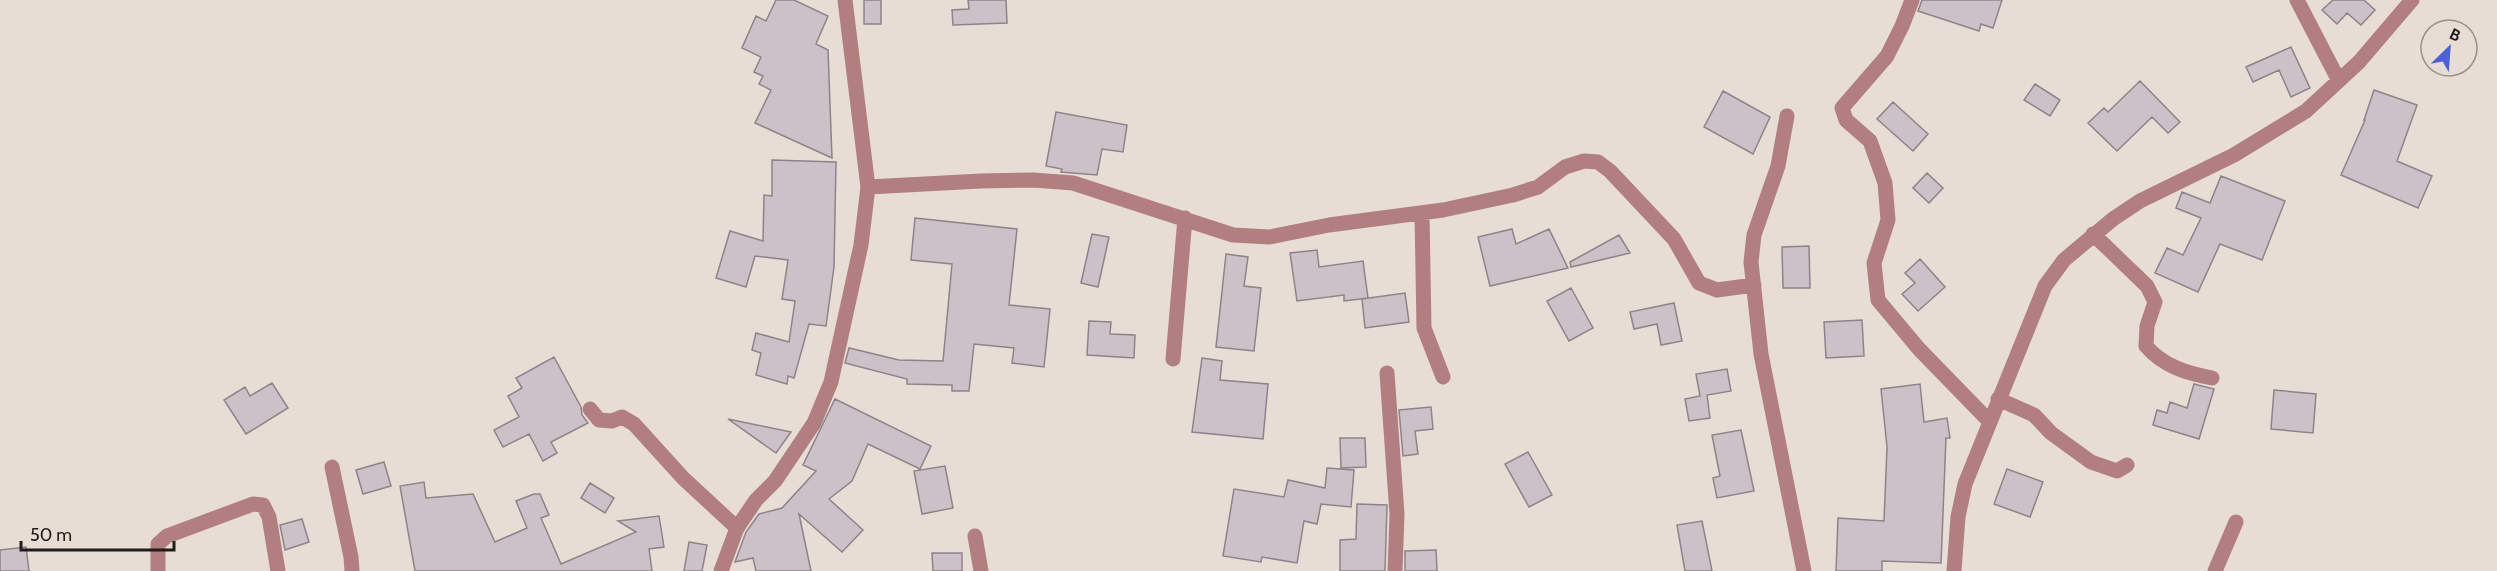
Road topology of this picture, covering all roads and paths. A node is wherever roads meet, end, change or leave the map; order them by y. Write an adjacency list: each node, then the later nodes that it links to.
1 (845, 0): 7 (street)
2 (1912, 0): 18 (street)
3 (2298, 0): 5 (street)
4 (2412, 0): 5 (street)
5 (2338, 79): 10 (street)
6 (1787, 116): 11 (street)
7 (868, 187): 9 (street); 22 (street)
8 (1422, 213): 9 (street); 11 (street); 14 (street)
9 (1185, 218): 12 (street)
10 (2093, 234): 15 (street); 16 (street)
11 (1754, 285): 30 (street)
12 (1173, 359)
13 (1387, 373): 29 (street)
14 (1443, 378)
15 (2211, 378)
16 (1998, 399): 18 (street); 19 (street)
17 (590, 409): 22 (street)
18 (1990, 422): 31 (street)
19 (2127, 465)
20 (332, 467): 26 (street)
21 (2236, 522): 32 (street)
22 (738, 528): 27 (street)
23 (975, 536): 28 (street)
24 (158, 571): 25 (street)
25 (278, 571)
26 (352, 571)
27 (721, 571)
28 (981, 571)
29 (1395, 571)
30 (1804, 571)
31 (1954, 571)
32 (2214, 571)

